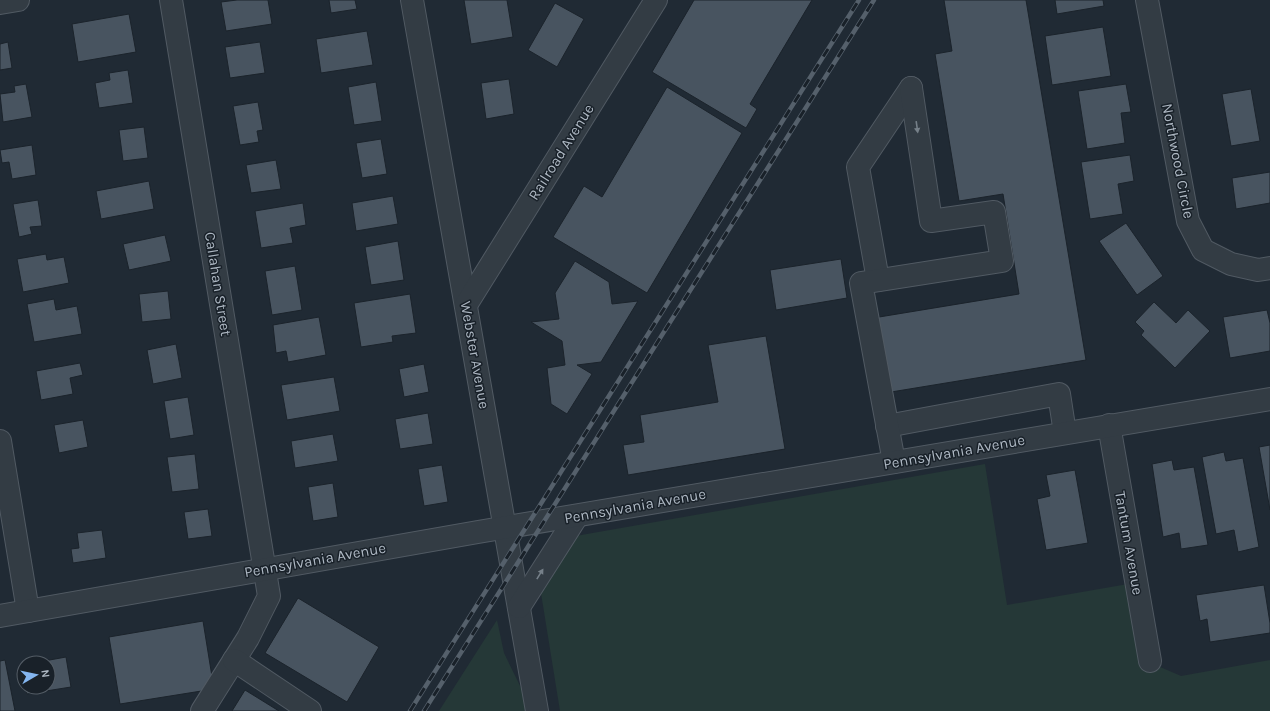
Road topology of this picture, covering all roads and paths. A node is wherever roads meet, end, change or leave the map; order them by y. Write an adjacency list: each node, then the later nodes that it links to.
1 (18, 0): 6 (street)
2 (171, 0): 18 (street, Callahan Street)
3 (412, 0): 9 (street, Webster Avenue)
4 (656, 0): 9 (street, Railroad Avenue)
5 (1147, 0): 7 (street, Northwood Circle)
6 (0, 3)
7 (1270, 268)
8 (878, 280): 8 (street, one-way to 8); 12 (street)
9 (466, 305): 17 (street, Webster Avenue)
10 (1270, 399): 11 (street, Pennsylvania Avenue)
11 (1109, 425): 13 (street, Pennsylvania Avenue); 23 (street, Tantum Avenue)
12 (887, 426): 13 (street); 15 (street)
13 (1065, 433): 15 (street, Pennsylvania Avenue)
14 (0, 441): 20 (street)
15 (894, 462): 16 (street, Pennsylvania Avenue)
16 (577, 516): 17 (street, Pennsylvania Avenue); 19 (street, one-way to 16)
17 (505, 527): 18 (street, Pennsylvania Avenue); 19 (street, Webster Avenue)
18 (265, 569): 20 (street, Pennsylvania Avenue); 22 (street)
19 (519, 607): 26 (street, Webster Avenue)
20 (28, 611): 21 (street, Pennsylvania Avenue)
21 (0, 616)
22 (234, 660): 24 (street); 25 (street)
23 (1150, 661)
24 (202, 711)
25 (310, 711)
26 (537, 711)

